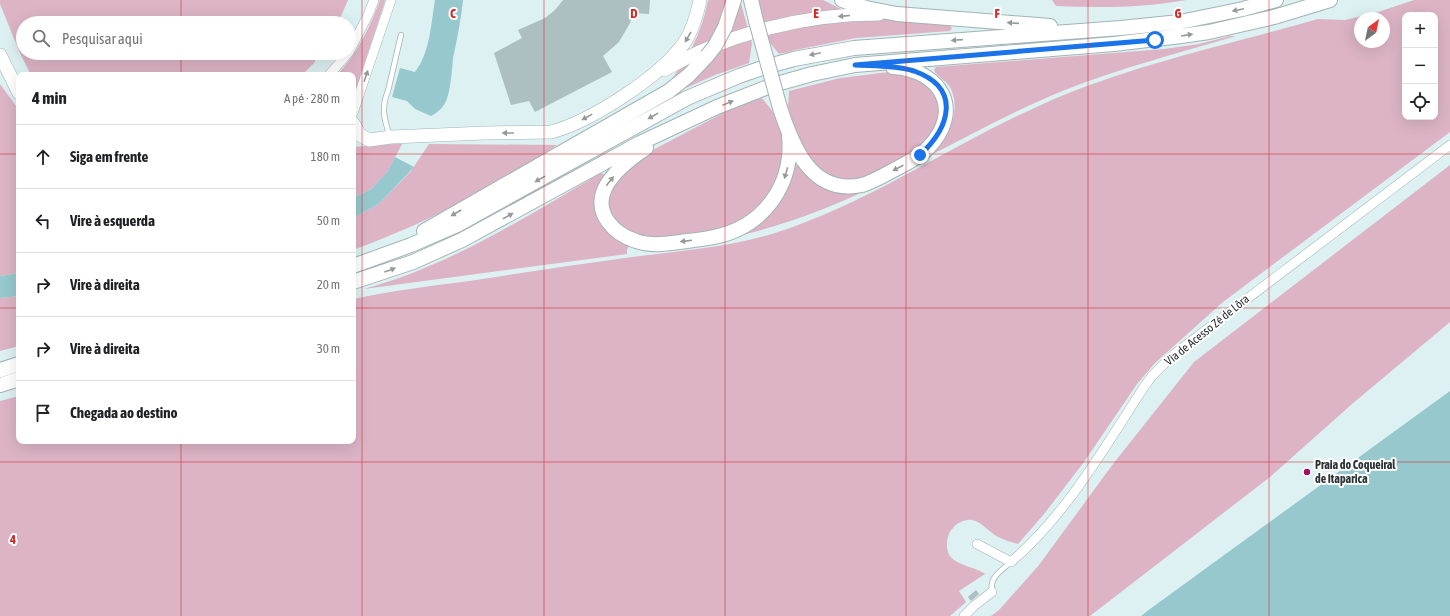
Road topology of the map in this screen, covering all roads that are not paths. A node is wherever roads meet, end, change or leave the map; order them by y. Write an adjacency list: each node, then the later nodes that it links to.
1 (374, 0): 12 (street)
2 (391, 0): 19 (street, one-way to 2)
3 (700, 0): 17 (main road, one-way to 17)
4 (734, 0): 25 (main road, one-way to 25, bridge)
5 (750, 0): 22 (main road, bridge)
6 (842, 0): 9 (main road)
7 (1276, 0): 10 (main road, one-way to 10)
8 (1330, 0): 15 (main road, one-way to 8)
9 (897, 14): 10 (main road, one-way to 9); 17 (main road, one-way to 17)
10 (1094, 29): 26 (main road, one-way to 26)
11 (401, 35): 23 (lane)
12 (356, 38)
13 (0, 55): 18 (main road)
14 (342, 60): 16 (street)
15 (855, 65): 20 (main road, one-way to 15); 22 (main road, one-way to 22)
16 (332, 72)
17 (646, 80): 23 (main road, one-way to 23)
18 (16, 87)
19 (356, 103)
20 (692, 118): 22 (main road, one-way to 20); 27 (main road, one-way to 20)
21 (356, 129): 23 (main road)
22 (789, 135)
23 (390, 137)
24 (1450, 145): 33 (street, Via de Acesso Zé de Lôra)
25 (356, 264)
26 (356, 264)
27 (356, 281)
28 (16, 365): 29 (main road)
29 (0, 370)
30 (16, 380): 31 (main road)
31 (0, 385)
32 (977, 544): 33 (street)
33 (1011, 562): 34 (lane)
34 (992, 592): 35 (street)
35 (964, 616)

